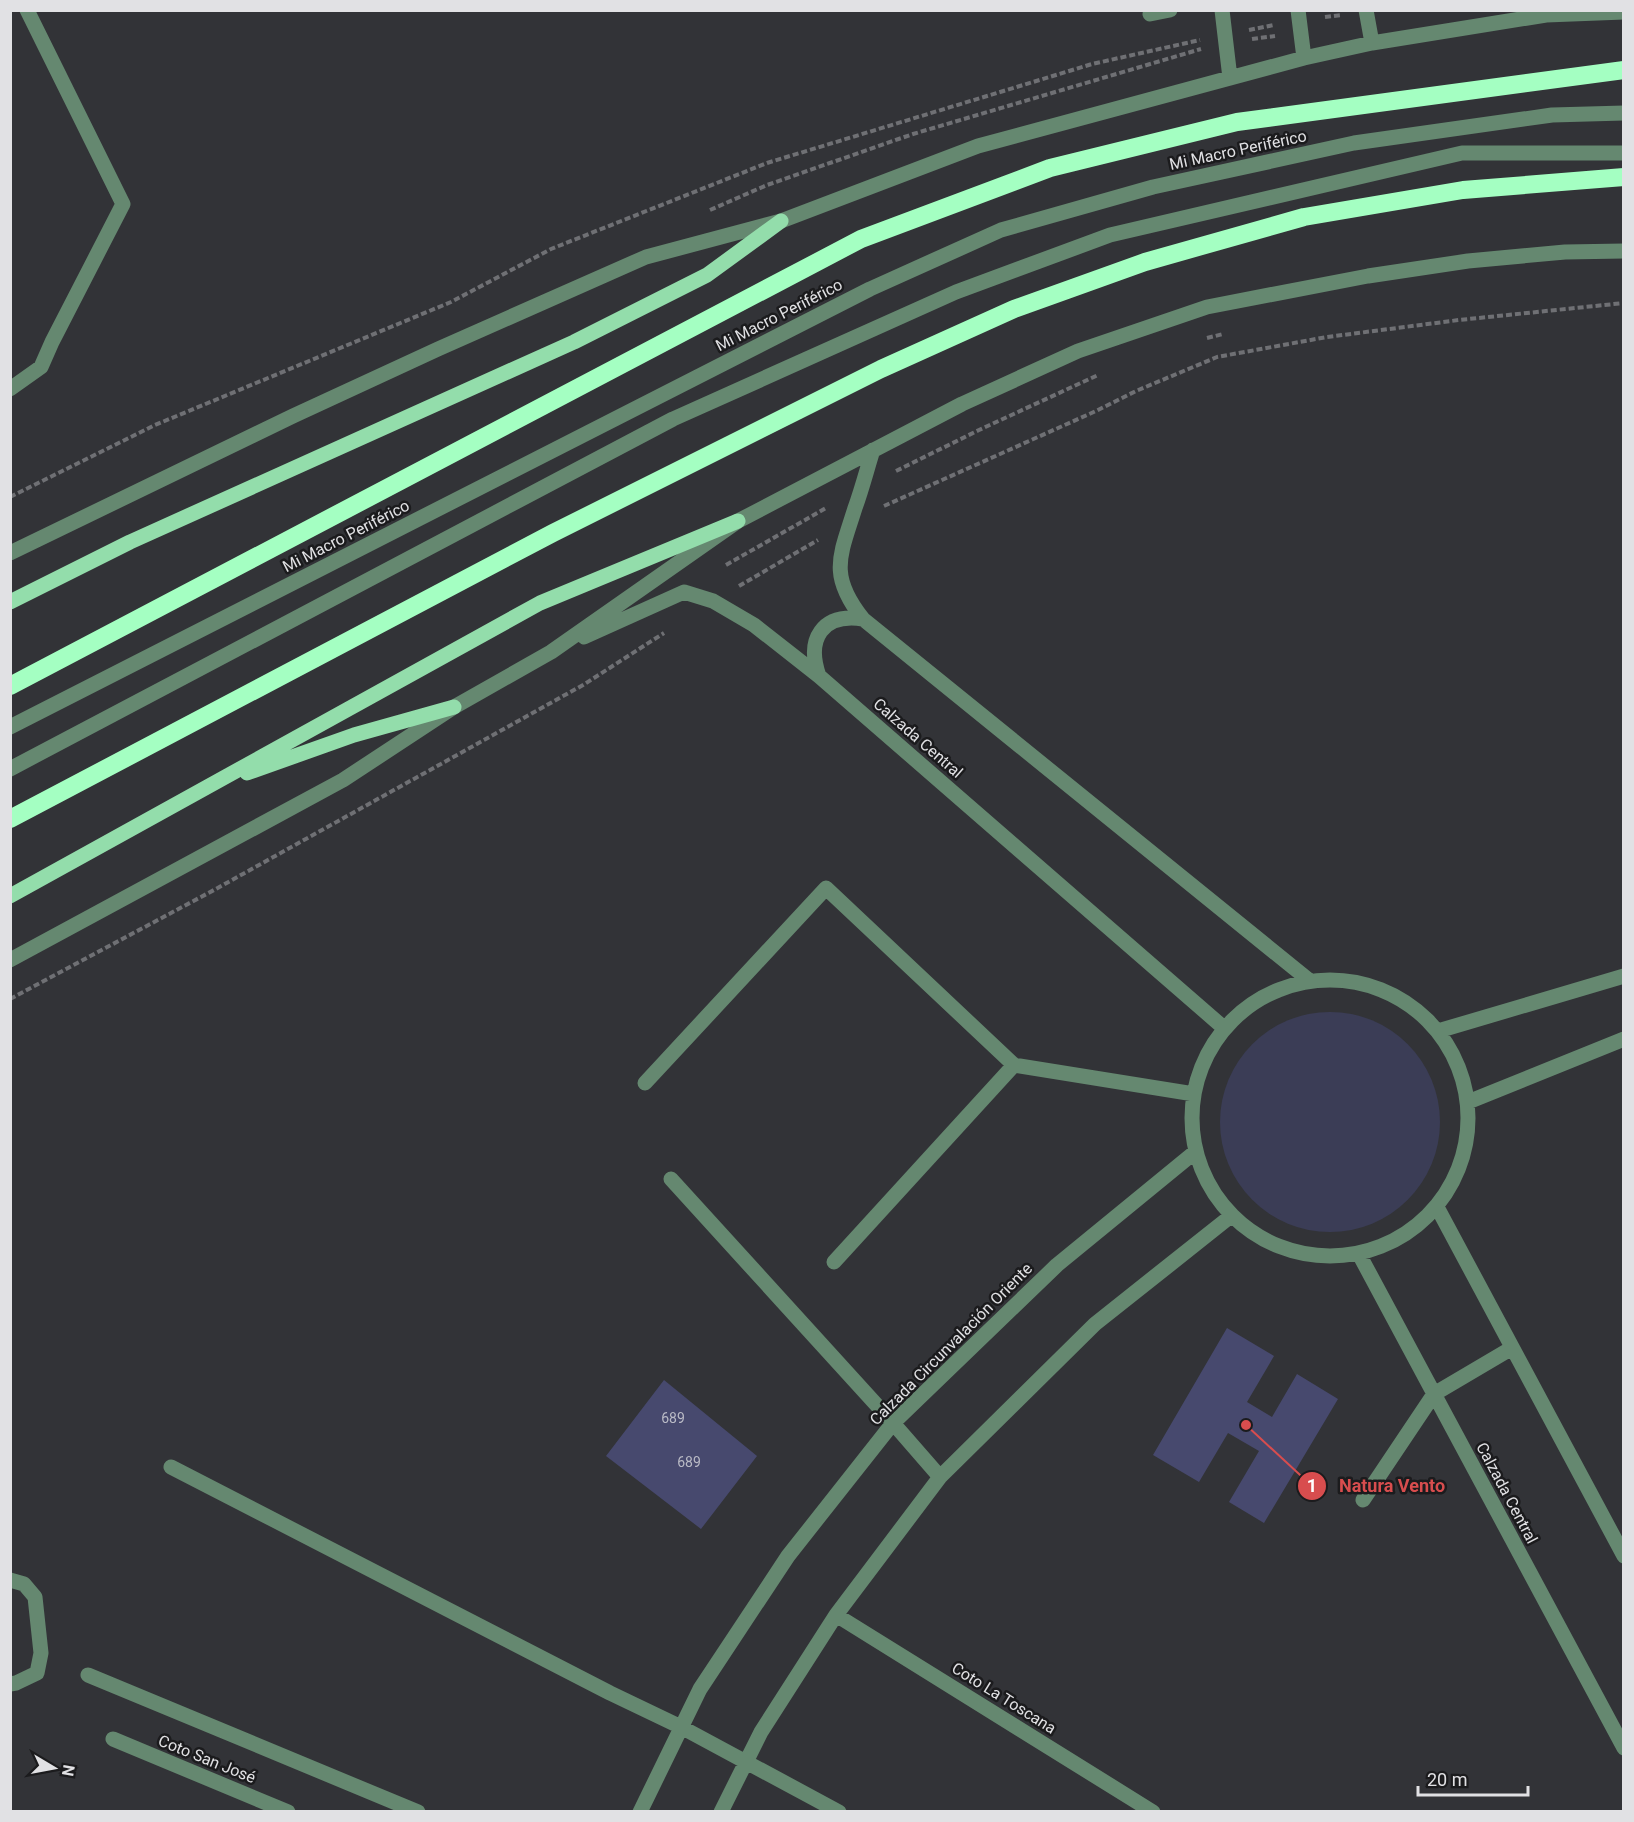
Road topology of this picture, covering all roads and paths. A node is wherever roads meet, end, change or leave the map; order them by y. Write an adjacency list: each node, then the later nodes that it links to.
1 (27, 10): 22 (street)
2 (1170, 10): 8 (street)
3 (1222, 10): 12 (street)
4 (1298, 10): 10 (street)
5 (1366, 10): 9 (street)
6 (1623, 12): 7 (street)
7 (1546, 13): 9 (street)
8 (1150, 14)
9 (1372, 43): 10 (street)
10 (1304, 58): 12 (street)
11 (1623, 70): 34 (highway)
12 (1230, 78): 16 (street)
13 (1623, 113): 36 (street, Mi Macro Periférico)
14 (1623, 153): 37 (street)
15 (1623, 177): 39 (highway)
16 (781, 221): 27 (street); 29 (main road)
17 (1623, 251): 23 (street)
18 (1623, 303): 26 (path)
19 (1224, 333): 20 (path)
20 (1201, 339)
21 (1102, 373): 24 (path)
22 (10, 389)
23 (873, 450): 24 (street); 25 (street)
24 (861, 489): 26 (street)
25 (738, 521): 32 (street); 38 (main road)
26 (850, 522): 28 (path); 30 (street)
27 (10, 554)
28 (713, 601): 32 (street, Calzada Central); 33 (street, Calzada Central)
29 (10, 602)
30 (862, 619): 33 (street); 43 (street)
31 (673, 627): 44 (path)
32 (551, 652): 35 (street)
33 (819, 676): 45 (street, Calzada Central)
34 (10, 686)
35 (454, 707): 38 (main road); 41 (street)
36 (10, 727)
37 (10, 769)
38 (205, 788): 40 (main road)
39 (10, 819)
40 (10, 896)
41 (10, 960)
42 (1623, 976): 46 (street)
43 (1310, 981): 45 (street); 46 (street)
44 (10, 999)
45 (1224, 1028): 50 (street)
46 (1438, 1031): 51 (street)
47 (1623, 1039): 51 (street)
48 (1014, 1065): 49 (street); 50 (street); 57 (street)
49 (645, 1083)
50 (1194, 1094): 52 (street)
51 (1467, 1102): 54 (street)
52 (1195, 1152): 55 (street); 60 (street, Calzada Circunvalación Oriente)
53 (671, 1179): 60 (street)
54 (1437, 1207): 56 (street); 58 (street)
55 (1231, 1216): 56 (street); 62 (street)
56 (1359, 1254): 59 (street, Calzada Central)
57 (834, 1262)
58 (1512, 1348): 59 (street); 64 (street)
59 (1434, 1394): 63 (street); 71 (street, Calzada Central)
60 (893, 1423): 62 (street); 69 (street, Calzada Circunvalación Oriente)
61 (171, 1467): 69 (street)
62 (940, 1478): 66 (street)
63 (1363, 1500)
64 (1623, 1556)
65 (10, 1580): 68 (street)
66 (836, 1615): 72 (street); 78 (street, Coto La Toscana)
67 (88, 1675): 74 (street)
68 (10, 1684)
69 (681, 1727): 72 (street); 75 (street, Calzada Circunvalación Oriente)
70 (113, 1740): 73 (street, Coto San José)
71 (1623, 1748)
72 (746, 1761): 76 (street); 77 (street)
73 (288, 1812)
74 (418, 1812)
75 (640, 1812)
76 (721, 1812)
77 (839, 1812)
78 (1153, 1812)

